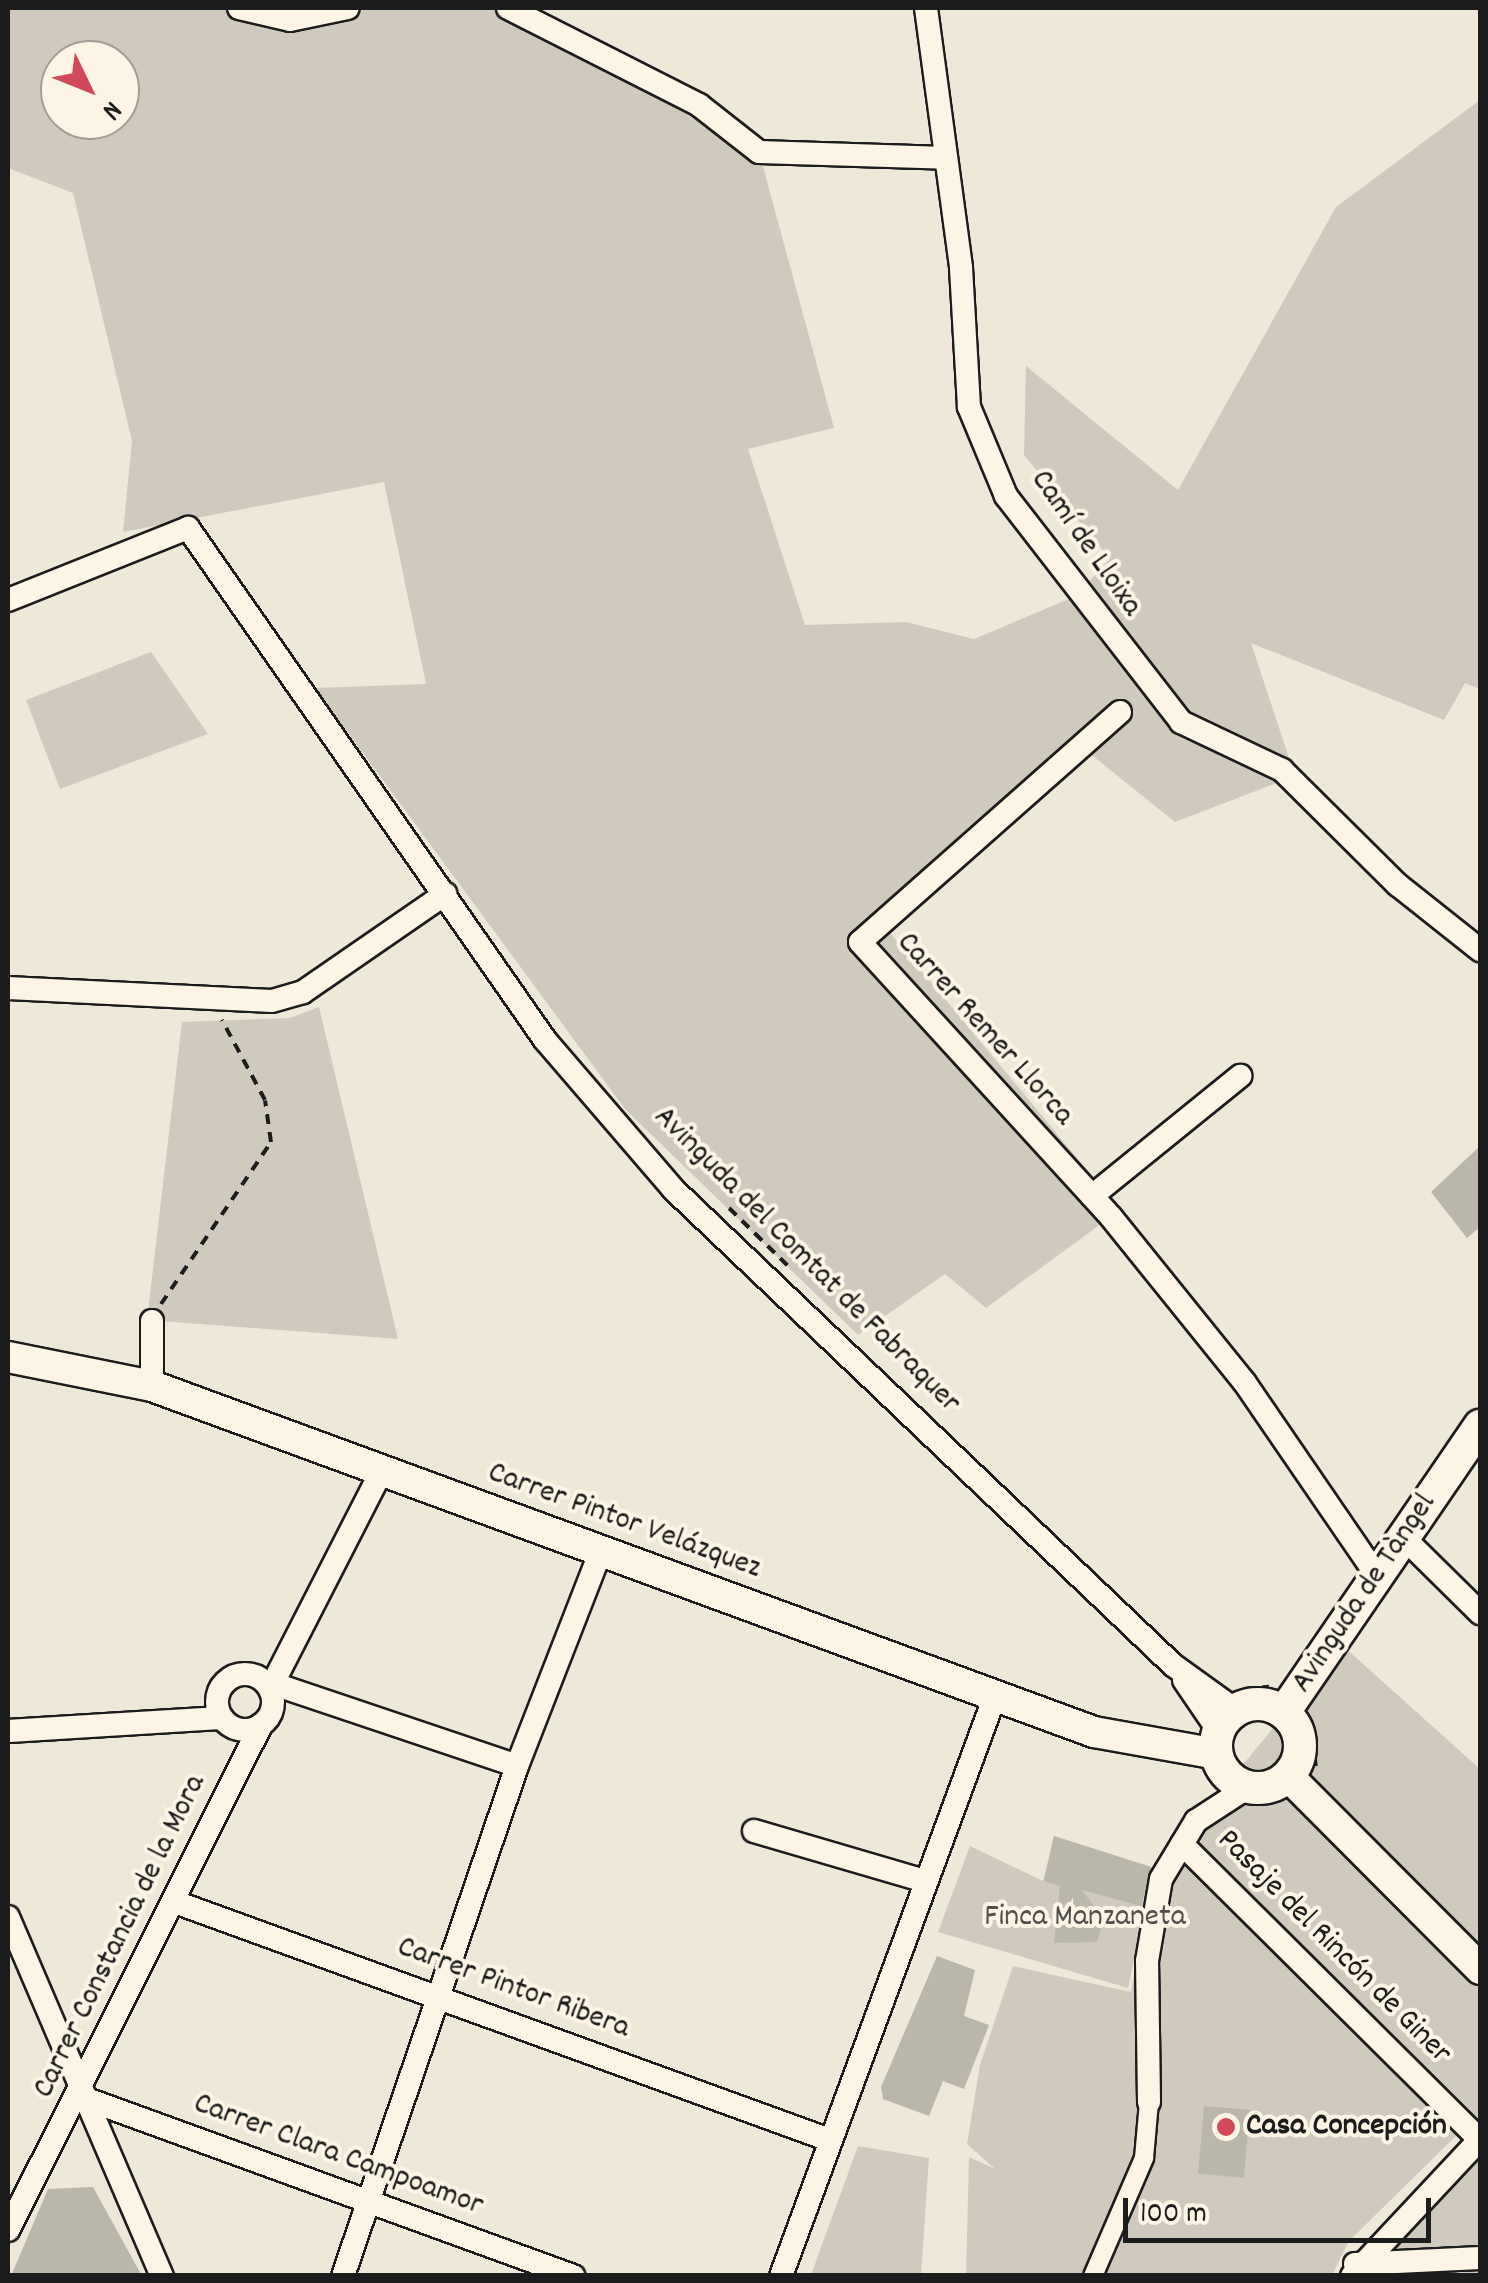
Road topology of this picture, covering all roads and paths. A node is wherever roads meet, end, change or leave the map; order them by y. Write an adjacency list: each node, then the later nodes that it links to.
1 (238, 8): 2 (street)
2 (348, 8)
3 (508, 8): 5 (street)
4 (926, 8): 5 (street, Camí de Lloixa)
5 (946, 158): 9 (street, Camí de Lloixa)
6 (8, 600): 8 (street, Avinguda del Comtat de Fabraquer)
7 (1120, 712): 13 (street, Carrer Remer Llorca)
8 (446, 894): 10 (street); 28 (street, Avinguda del Comtat de Fabraquer)
9 (1480, 950)
10 (8, 988)
11 (222, 1020): 14 (path)
12 (1240, 1076): 13 (street)
13 (1092, 1196): 21 (street, Carrer Remer Llorca)
14 (152, 1320): 16 (street)
15 (8, 1357): 16 (street, Carrer Pintor Velázquez)
16 (152, 1386): 18 (street, Carrer Pintor Velázquez)
17 (1480, 1426): 19 (main road, Avinguda de Tàngel)
18 (382, 1470): 20 (street, Carrer Pintor Velázquez); 23 (street)
19 (1404, 1538): 21 (main road, Avinguda de Tàngel); 22 (street)
20 (601, 1551): 24 (street, Carrer Pintor Velázquez); 30 (street)
21 (1377, 1576): 25 (main road, Avinguda de Tàngel)
22 (1480, 1613)
23 (272, 1686): 26 (street); 27 (street); 30 (street)
24 (996, 1696): 28 (street, Carrer Pintor Velázquez); 35 (street)
25 (1284, 1712): 28 (main road); 31 (main road)
26 (222, 1718): 27 (street); 29 (street)
27 (262, 1725): 36 (street, Carrer Constancia de la Mora)
28 (1224, 1731): 32 (main road)
29 (8, 1732)
30 (517, 1766): 39 (street)
31 (1288, 1777): 32 (main road); 38 (street)
32 (1244, 1788): 34 (street)
33 (754, 1831): 35 (street)
34 (1182, 1844): 41 (street); 43 (street, Pasaje del Rincón de Giner)
35 (922, 1880): 42 (street)
36 (175, 1902): 39 (street, Carrer Pintor Ribera); 40 (street, Carrer Constancia de la Mora)
37 (8, 1917): 40 (street)
38 (1480, 1969)
39 (439, 1995): 42 (street, Carrer Pintor Ribera); 44 (street)
40 (80, 2097): 44 (street, Carrer Clara Campoamor); 45 (street, Carrer Constancia de la Mora); 48 (street)
41 (1149, 2102): 52 (street)
42 (827, 2139): 51 (street)
43 (1480, 2139): 47 (street)
44 (367, 2201): 49 (street); 50 (street, Carrer Clara Campoamor)
45 (8, 2230)
46 (1480, 2258): 47 (street)
47 (1354, 2270)
48 (162, 2276)
49 (343, 2276)
50 (573, 2276)
51 (781, 2276)
52 (1093, 2276)

